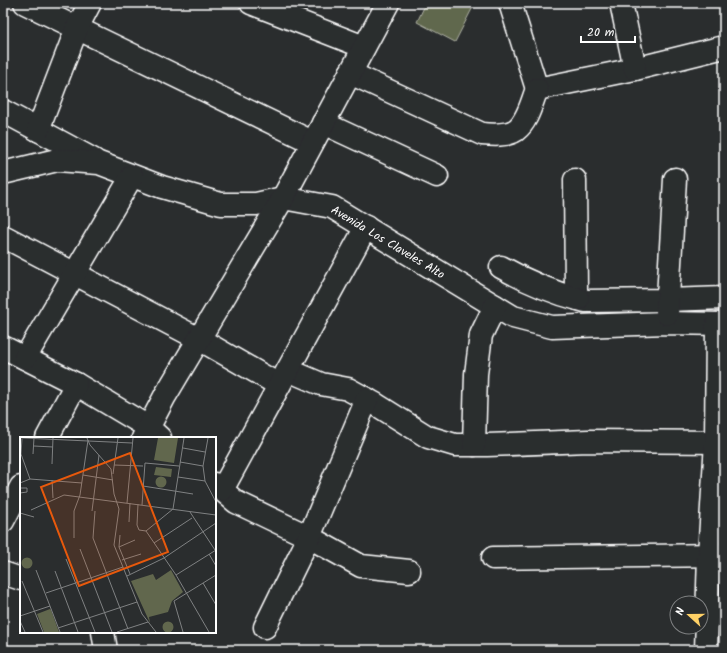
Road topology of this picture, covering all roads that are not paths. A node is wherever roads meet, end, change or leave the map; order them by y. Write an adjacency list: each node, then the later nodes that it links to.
1 (25, 3): 7 (street)
2 (90, 3): 7 (street)
3 (251, 3): 8 (street)
4 (388, 3): 8 (street)
5 (510, 3): 12 (street)
6 (621, 3): 10 (street)
7 (77, 28): 15 (street); 16 (street)
8 (364, 47): 11 (street)
9 (724, 47): 10 (street)
10 (635, 69): 12 (street)
11 (350, 72): 12 (street); 14 (street)
12 (537, 89)
13 (3, 111): 15 (street)
14 (323, 123): 16 (street); 20 (street)
15 (38, 130): 17 (street)
16 (312, 142): 23 (street)
17 (99, 163): 18 (street, Avenida Los Claveles Alto); 19 (street, Avenida Los Claveles Alto)
18 (3, 173)
19 (132, 176): 23 (street, Avenida Los Claveles Alto); 27 (street)
20 (437, 176)
21 (675, 179): 31 (street)
22 (575, 180): 29 (street)
23 (282, 198): 24 (street, Avenida Los Claveles Alto); 36 (street)
24 (366, 228): 32 (street, Avenida Los Claveles Alto); 39 (street)
25 (3, 236): 27 (street)
26 (501, 268): 29 (street)
27 (74, 274): 36 (street); 38 (street)
28 (724, 298): 31 (street)
29 (578, 299): 30 (street)
30 (641, 300): 31 (street); 34 (street)
31 (668, 300): 33 (street)
32 (495, 306): 34 (street, Avenida Los Claveles Alto); 45 (street)
33 (666, 323): 34 (street, Avenida Los Claveles Alto); 35 (street, Avenida Los Claveles Alto)
34 (642, 324)
35 (721, 324): 44 (street)
36 (199, 339): 39 (street); 42 (street)
37 (3, 347): 38 (street)
38 (25, 358): 40 (street)
39 (284, 378): 41 (street); 46 (street)
40 (76, 384): 42 (street); 43 (street)
41 (367, 399): 45 (street); 49 (street)
42 (150, 434)
43 (48, 437)
44 (720, 442): 45 (street); 50 (street)
45 (474, 445)
46 (219, 487): 49 (street)
47 (20, 489): 48 (street)
48 (3, 521)
49 (309, 537): 52 (street); 55 (street)
50 (717, 555): 51 (street); 58 (street)
51 (493, 558)
52 (409, 571)
53 (3, 573): 54 (street)
54 (20, 579)
55 (265, 627)
56 (103, 633): 57 (street)
57 (106, 650)
58 (706, 650)

